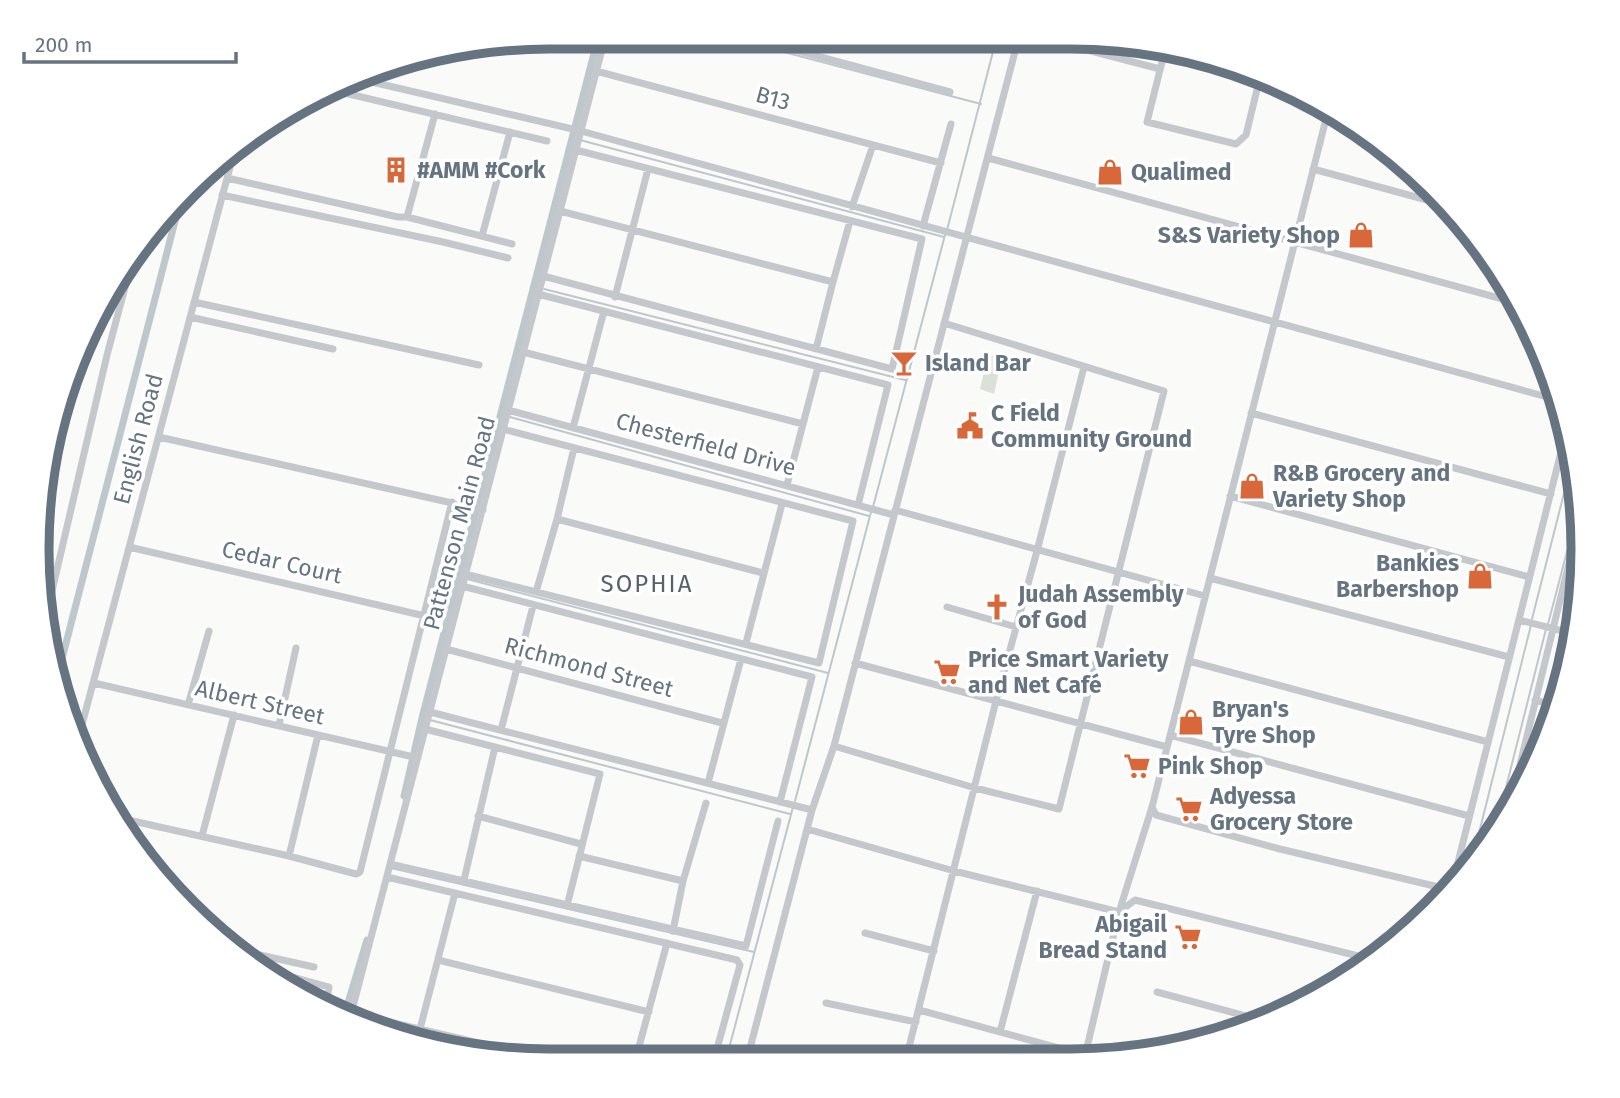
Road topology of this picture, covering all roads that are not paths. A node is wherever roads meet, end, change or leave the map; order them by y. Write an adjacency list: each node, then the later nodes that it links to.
1 (602, 49): 7 (street, Pattenson Main Road)
2 (791, 49): 10 (street)
3 (1016, 49): 20 (street)
4 (1085, 49): 6 (street)
5 (1163, 58): 6 (street)
6 (1160, 69): 9 (street)
7 (596, 71): 15 (street, Pattenson Main Road); 18 (street, B13)
8 (372, 82): 15 (street)
9 (1258, 86)
10 (950, 92)
11 (345, 93): 12 (street)
12 (435, 114): 16 (street); 30 (street)
13 (1326, 119): 24 (street)
14 (951, 124): 22 (street)
15 (578, 131): 19 (street, Pattenson Main Road); 28 (street)
16 (510, 132): 17 (street); 34 (street)
17 (548, 141)
18 (873, 145): 22 (street, B13); 28 (street)
19 (576, 148): 23 (street); 29 (street, Pattenson Main Road)
20 (988, 158): 35 (street); 36 (street)
21 (231, 163): 25 (street, English Road)
22 (941, 163): 32 (street)
23 (648, 169): 31 (street); 33 (street)
24 (1313, 169): 27 (street); 36 (street)
25 (227, 178): 26 (street, English Road); 30 (street)
26 (222, 195): 38 (street); 45 (street, English Road)
27 (1430, 201)
28 (852, 207): 32 (street)
29 (560, 211): 33 (street); 39 (street, Pattenson Main Road)
30 (407, 217): 34 (street)
31 (850, 221): 41 (street); 51 (street)
32 (923, 226): 35 (street)
33 (632, 230): 41 (street); 43 (street)
34 (482, 236): 37 (street)
35 (966, 239): 48 (street); 49 (street)
36 (1294, 242): 44 (street); 49 (street)
37 (512, 244)
38 (508, 258)
39 (542, 278): 42 (street, Pattenson Main Road); 43 (street)
40 (127, 282): 87 (street)
41 (833, 282): 51 (street)
42 (538, 293): 46 (street); 52 (street, Pattenson Main Road)
43 (615, 297): 51 (street)
44 (1504, 300)
45 (194, 302): 47 (street, English Road); 50 (street)
46 (604, 311): 54 (street); 56 (street)
47 (190, 317): 50 (street); 63 (street, English Road)
48 (944, 323): 55 (street); 73 (street)
49 (1274, 323): 57 (street); 59 (street)
50 (328, 332): 53 (street)
51 (816, 349)
52 (523, 352): 56 (street); 58 (street, Pattenson Main Road)
53 (479, 365)
54 (818, 367): 60 (street); 71 (street)
55 (1084, 367): 76 (street); 79 (street)
56 (589, 369): 60 (street); 61 (street)
57 (1547, 397)
58 (508, 410): 61 (street, Chesterfield Drive); 62 (street, Pattenson Main Road)
59 (1251, 412): 67 (street); 68 (street)
60 (803, 424): 66 (street)
61 (573, 428): 66 (street, Chesterfield Drive)
62 (503, 429): 64 (street, Chesterfield Drive); 72 (street, Pattenson Main Road)
63 (159, 437): 69 (street); 75 (street, English Road)
64 (574, 448): 70 (street, Chesterfield Drive); 74 (street)
65 (1561, 451): 67 (street)
66 (787, 485): 71 (street, Chesterfield Drive)
67 (1550, 494): 81 (street)
68 (1230, 496): 81 (street); 82 (street)
69 (452, 502): 72 (street); 91 (street)
70 (782, 504): 78 (street); 97 (street, Chesterfield Drive)
71 (858, 505): 73 (street, Chesterfield Drive)
72 (480, 509): 80 (street, Pattenson Main Road)
73 (895, 512): 76 (street, Chesterfield Drive); 103 (street)
74 (557, 519): 78 (street); 86 (street)
75 (130, 547): 91 (street, Cedar Court); 105 (street, English Road)
76 (1037, 551): 79 (street, Chesterfield Drive); 93 (street)
77 (1571, 555): 83 (street)
78 (763, 573): 97 (street)
79 (1119, 573): 88 (street, Chesterfield Drive); 113 (street)
80 (465, 574): 85 (street, Pattenson Main Road); 86 (street)
81 (1530, 577): 92 (street)
82 (1210, 578): 88 (street); 100 (street)
83 (1564, 583): 84 (street); 94 (street)
84 (1570, 584)
85 (462, 586): 89 (street); 99 (street, Pattenson Main Road)
86 (536, 592): 97 (street)
87 (51, 595)
88 (1205, 596): 102 (street)
89 (533, 606): 101 (street); 104 (street)
90 (947, 607): 93 (street)
91 (425, 616): 124 (street)
92 (1519, 620): 94 (street); 100 (street)
93 (1016, 627): 107 (street)
94 (1553, 628): 96 (street); 106 (street)
95 (209, 631): 109 (street)
96 (1564, 631)
97 (746, 643)
98 (296, 648): 114 (street)
99 (446, 649): 104 (street, Richmond Street); 110 (street, Pattenson Main Road)
100 (1509, 657): 120 (street)
101 (741, 659): 112 (street); 130 (street)
102 (1189, 661): 119 (street); 120 (street)
103 (855, 663): 107 (street); 121 (street)
104 (517, 668): 112 (street, Richmond Street); 117 (street)
105 (94, 683): 109 (street, Albert Street); 115 (street, English Road)
106 (1535, 700): 108 (street); 126 (street)
107 (996, 701): 113 (street); 128 (street)
108 (1546, 703)
109 (188, 705): 111 (street, Albert Street)
110 (430, 712): 116 (street, Pattenson Main Road); 117 (street)
111 (234, 715): 114 (street, Albert Street); 138 (street)
112 (722, 723): 127 (street)
113 (1081, 724): 123 (street); 128 (street)
114 (279, 725): 118 (street, Albert Street)
115 (82, 726)
116 (425, 729): 122 (street); 125 (street, Pattenson Main Road)
117 (501, 730): 127 (street)
118 (318, 735): 124 (street, Albert Street); 140 (street)
119 (1170, 735): 123 (street); 134 (street)
120 (1488, 742): 134 (street)
121 (834, 746): 128 (street); 132 (street)
122 (495, 747): 133 (street); 139 (street)
123 (1167, 747): 131 (street)
124 (391, 751): 125 (street, Albert Street); 140 (street)
125 (413, 756): 143 (street, Pattenson Main Road)
126 (1518, 772)
127 (708, 783): 130 (street)
128 (975, 788): 144 (street)
129 (706, 803): 146 (street)
130 (781, 803): 132 (street)
131 (1152, 807): 147 (street); 151 (street)
132 (812, 810): 137 (street)
133 (478, 816): 139 (street); 145 (street)
134 (1469, 816): 142 (street)
135 (129, 820): 138 (street)
136 (778, 821): 152 (street)
137 (807, 829): 144 (street); 175 (street)
138 (202, 836): 140 (street)
139 (581, 844): 141 (street)
140 (289, 856)
141 (579, 856): 146 (street); 150 (street)
142 (1457, 867)
143 (389, 869): 145 (street); 149 (street); 164 (street, Pattenson Main Road)
144 (954, 871): 148 (street); 155 (street)
145 (464, 880): 150 (street)
146 (683, 881): 152 (street)
147 (1439, 887)
148 (1037, 891): 151 (street); 171 (street)
149 (455, 893): 154 (street); 158 (street)
150 (567, 906): 152 (street)
151 (1119, 912): 157 (street); 178 (street)
152 (673, 931)
153 (864, 933): 155 (street)
154 (667, 943): 166 (street); 174 (street)
155 (934, 951): 165 (street)
156 (258, 955): 159 (street)
157 (1360, 957)
158 (438, 960): 166 (street); 170 (street)
159 (314, 967)
160 (289, 976): 162 (street)
161 (1157, 992): 167 (street)
162 (327, 997)
163 (826, 1003): 168 (street)
164 (353, 1009)
165 (919, 1010): 168 (street); 171 (street)
166 (649, 1012): 173 (street)
167 (1247, 1016)
168 (916, 1022): 176 (street)
169 (396, 1024): 170 (street)
170 (420, 1029): 172 (street)
171 (1000, 1032): 177 (street)
172 (491, 1046)
173 (638, 1049)
174 (717, 1049)
175 (753, 1049)
176 (909, 1049)
177 (1056, 1049)
178 (1087, 1049)

